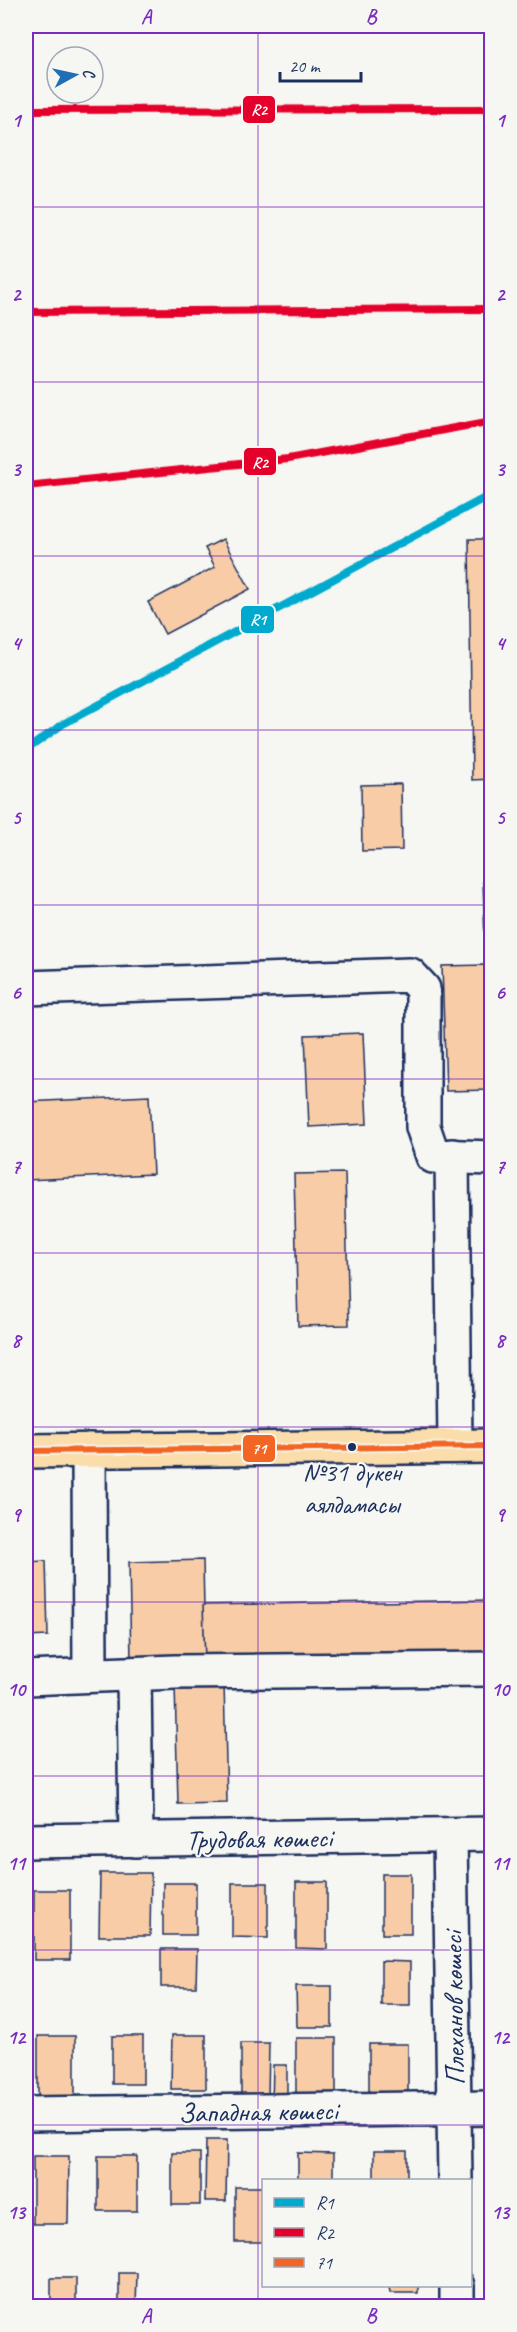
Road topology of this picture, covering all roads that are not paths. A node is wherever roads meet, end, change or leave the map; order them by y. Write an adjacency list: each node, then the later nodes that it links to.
1 (26, 988): 2 (street)
2 (452, 1156): 3 (street); 4 (street)
3 (492, 1158)
4 (456, 1446): 5 (main road); 6 (main road)
5 (492, 1446)
6 (89, 1450): 7 (main road); 10 (street)
7 (26, 1451)
8 (492, 1669): 9 (street)
9 (134, 1674): 10 (street); 14 (street)
10 (90, 1675): 11 (street)
11 (26, 1678)
12 (492, 1834): 13 (street, Трудовая көшесі)
13 (450, 1835): 14 (street, Трудовая көшесі); 17 (street, Плеханов көшесі)
14 (136, 1840): 15 (street, Трудовая көшесі)
15 (26, 1841)
16 (492, 2108): 17 (street, Западная көшесі)
17 (454, 2109): 18 (street, Западная көшесі); 19 (street, Плеханов көшесі)
18 (26, 2114)
19 (455, 2179)
20 (457, 2287): 21 (street)
21 (458, 2307)

